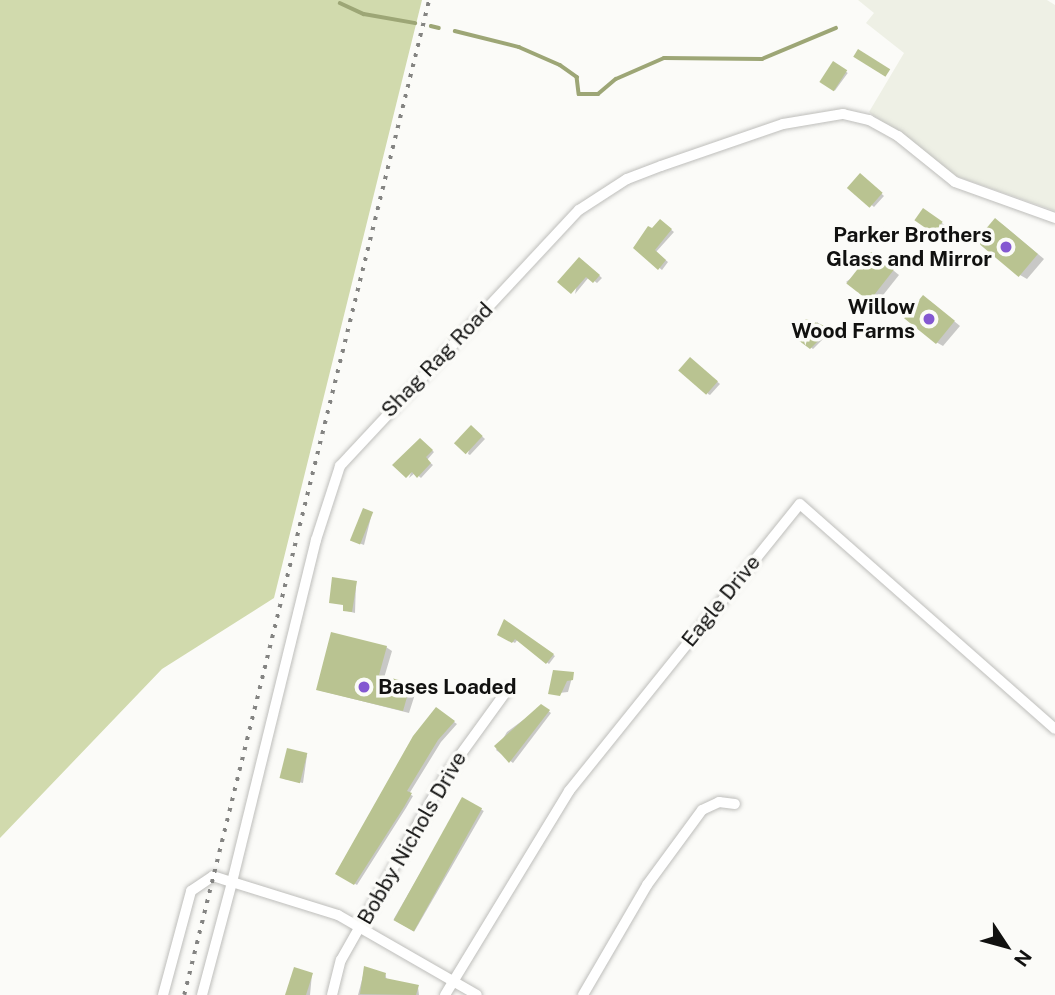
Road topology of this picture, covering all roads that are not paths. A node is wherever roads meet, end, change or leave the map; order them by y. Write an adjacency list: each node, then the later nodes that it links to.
1 (1055, 218): 5 (street, Shag Rag Road)
2 (508, 689): 6 (street, Bobby Nichols Drive)
3 (1055, 729): 7 (street, Eagle Drive)
4 (734, 804): 13 (street)
5 (232, 882): 6 (street); 8 (street); 9 (street, Shag Rag Road)
6 (360, 926): 7 (street); 10 (street, Bobby Nichols Drive)
7 (454, 981): 11 (street); 12 (street)
8 (163, 995)
9 (202, 995)
10 (332, 995)
11 (445, 995)
12 (477, 995)
13 (583, 995)

